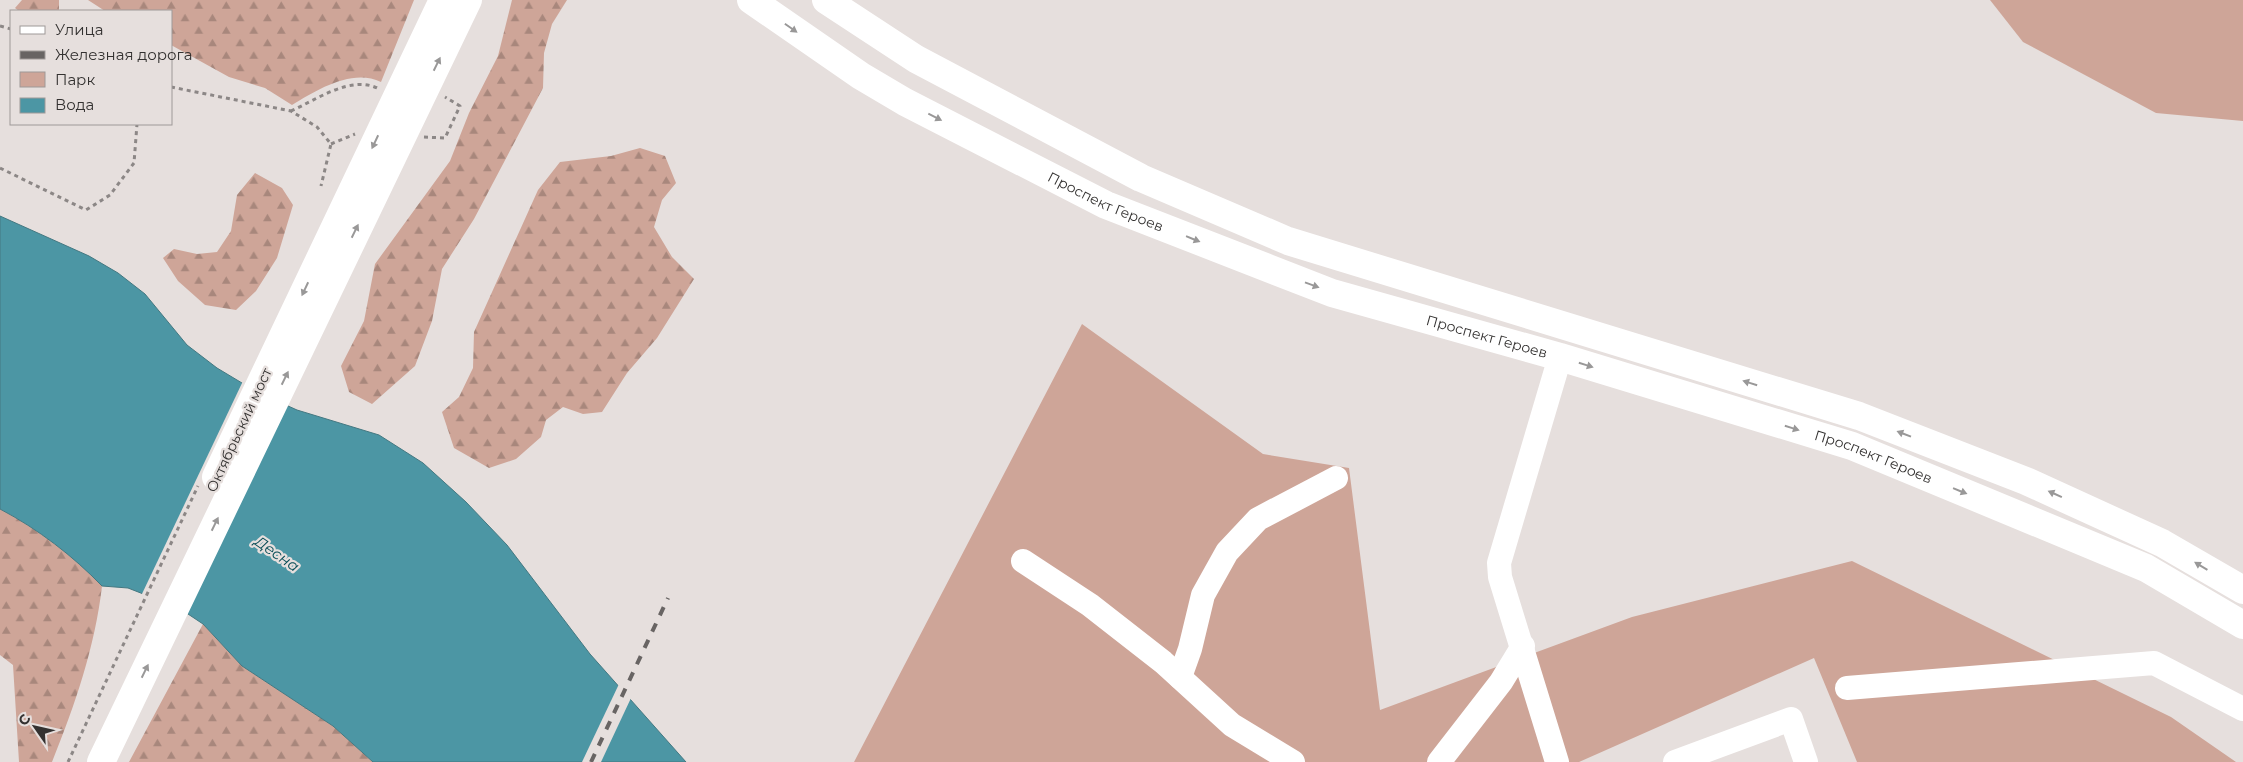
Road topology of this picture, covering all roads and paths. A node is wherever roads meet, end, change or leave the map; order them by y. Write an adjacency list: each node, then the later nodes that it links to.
1 (443, 0): 8 (main road)
2 (468, 0): 8 (main road, one-way to 2)
3 (751, 0): 14 (main road, Проспект Героев, one-way to 14)
4 (826, 0): 17 (main road, one-way to 4)
5 (370, 84): 10 (path)
6 (172, 87): 10 (path)
7 (440, 95): 9 (path)
8 (405, 102): 24 (main road, Октябрьский мост, one-way to 24); 25 (main road, Октябрьский мост, one-way to 8)
9 (460, 106)
10 (291, 111): 13 (path)
11 (137, 125): 12 (path)
12 (0, 168)
13 (321, 186)
14 (1560, 357): 18 (main road, Проспект Героев, one-way to 18); 19 (street)
15 (1336, 478): 20 (street)
16 (1023, 561): 20 (street)
17 (2243, 590)
18 (2243, 625)
19 (1523, 646): 23 (street); 27 (street)
20 (1180, 677): 26 (street)
21 (1848, 688): 22 (street)
22 (2243, 709)
23 (1556, 759)
24 (82, 762)
25 (101, 762)
26 (1293, 762)
27 (1438, 762)
28 (1675, 762): 29 (street)
29 (1806, 762)

